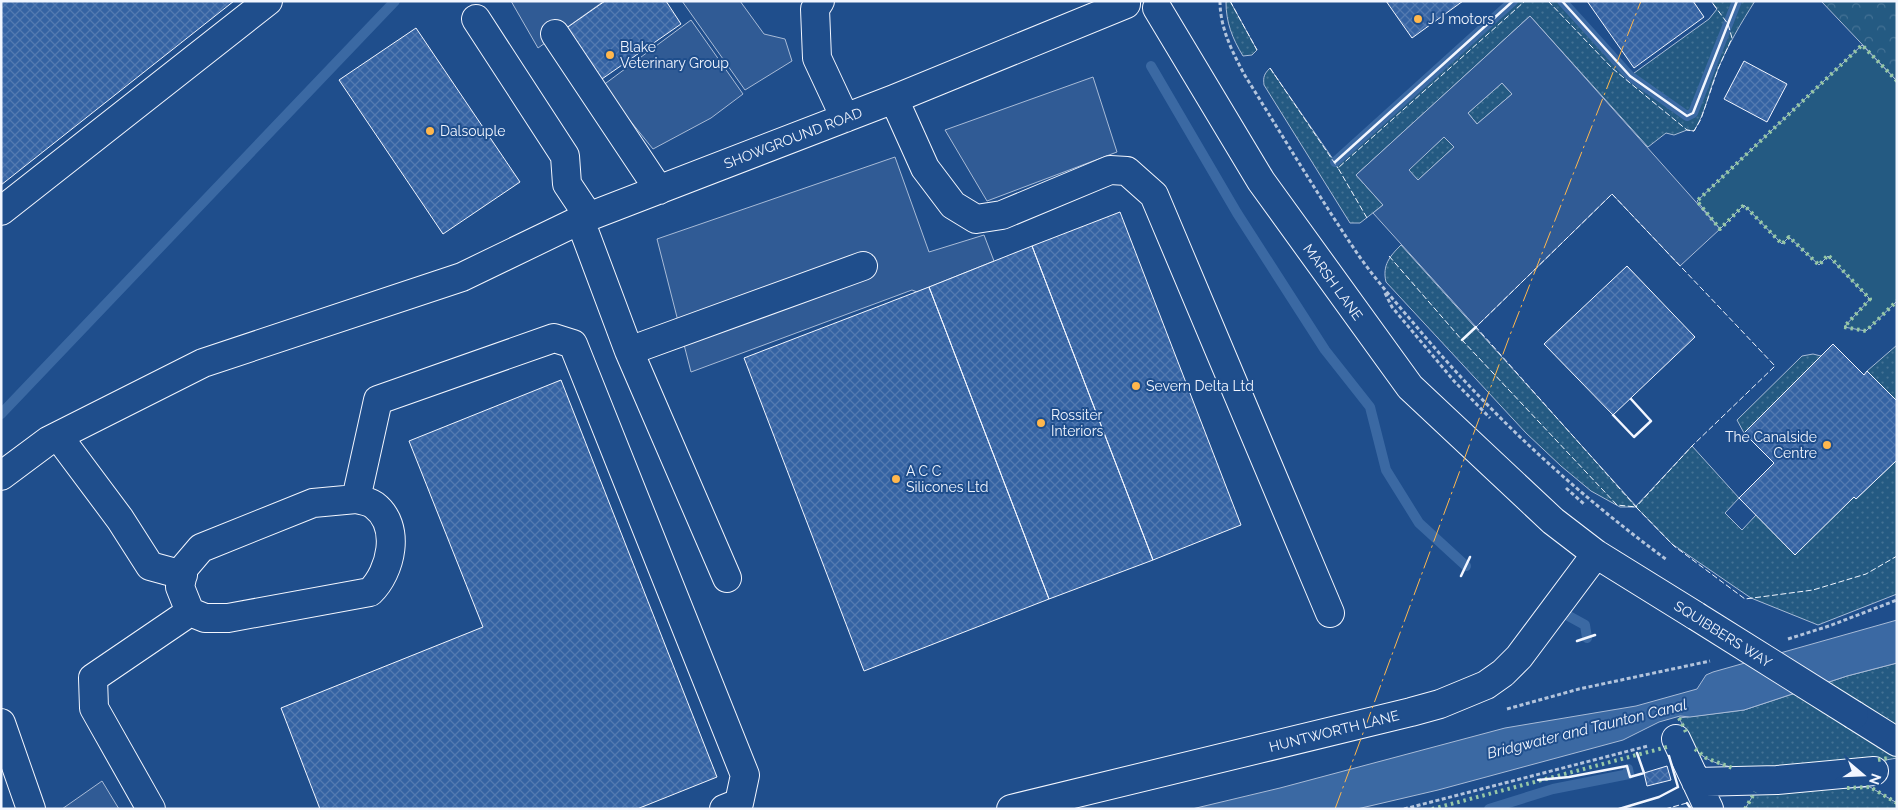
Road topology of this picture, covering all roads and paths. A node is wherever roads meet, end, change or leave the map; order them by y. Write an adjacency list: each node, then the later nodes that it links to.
1 (268, 1): 11 (street)
2 (820, 1): 9 (street)
3 (1220, 1): 14 (path)
4 (1126, 2): 5 (street); 8 (street, SHOWGROUND ROAD)
5 (1160, 5): 22 (street, MARSH LANE)
6 (476, 19): 12 (street)
7 (555, 34): 10 (street)
8 (894, 100): 9 (street, SHOWGROUND ROAD); 29 (street)
9 (845, 118): 10 (street, SHOWGROUND ROAD)
10 (659, 190): 12 (street, SHOWGROUND ROAD)
11 (1, 211)
12 (584, 219): 15 (street); 17 (street, SHOWGROUND ROAD)
13 (863, 266): 15 (street)
14 (1383, 288): 16 (path); 24 (path)
15 (629, 351): 26 (street)
16 (1491, 418)
17 (58, 436): 18 (street, SHOWGROUND ROAD); 25 (street)
18 (1, 476)
19 (1559, 483): 21 (path)
20 (356, 499): 25 (street); 28 (street); 40 (street)
21 (1589, 508)
22 (1553, 521): 23 (street, SQUIBBERS WAY)
23 (1596, 554): 35 (street, SQUIBBERS WAY, bridge); 41 (street, HUNTWORTH LANE)
24 (1671, 563)
25 (183, 575): 28 (street)
26 (727, 578)
27 (1897, 600): 30 (path)
28 (190, 612): 39 (street)
29 (1330, 613)
30 (1781, 640)
31 (1715, 660): 32 (path)
32 (1692, 666)
33 (1, 723): 38 (street)
34 (1676, 739): 37 (street); 42 (path)
35 (1897, 742)
36 (1874, 771): 37 (street)
37 (1696, 782): 43 (street)
38 (31, 809)
39 (151, 809)
40 (724, 809)
41 (1011, 809)
42 (1404, 809)
43 (1709, 809)

